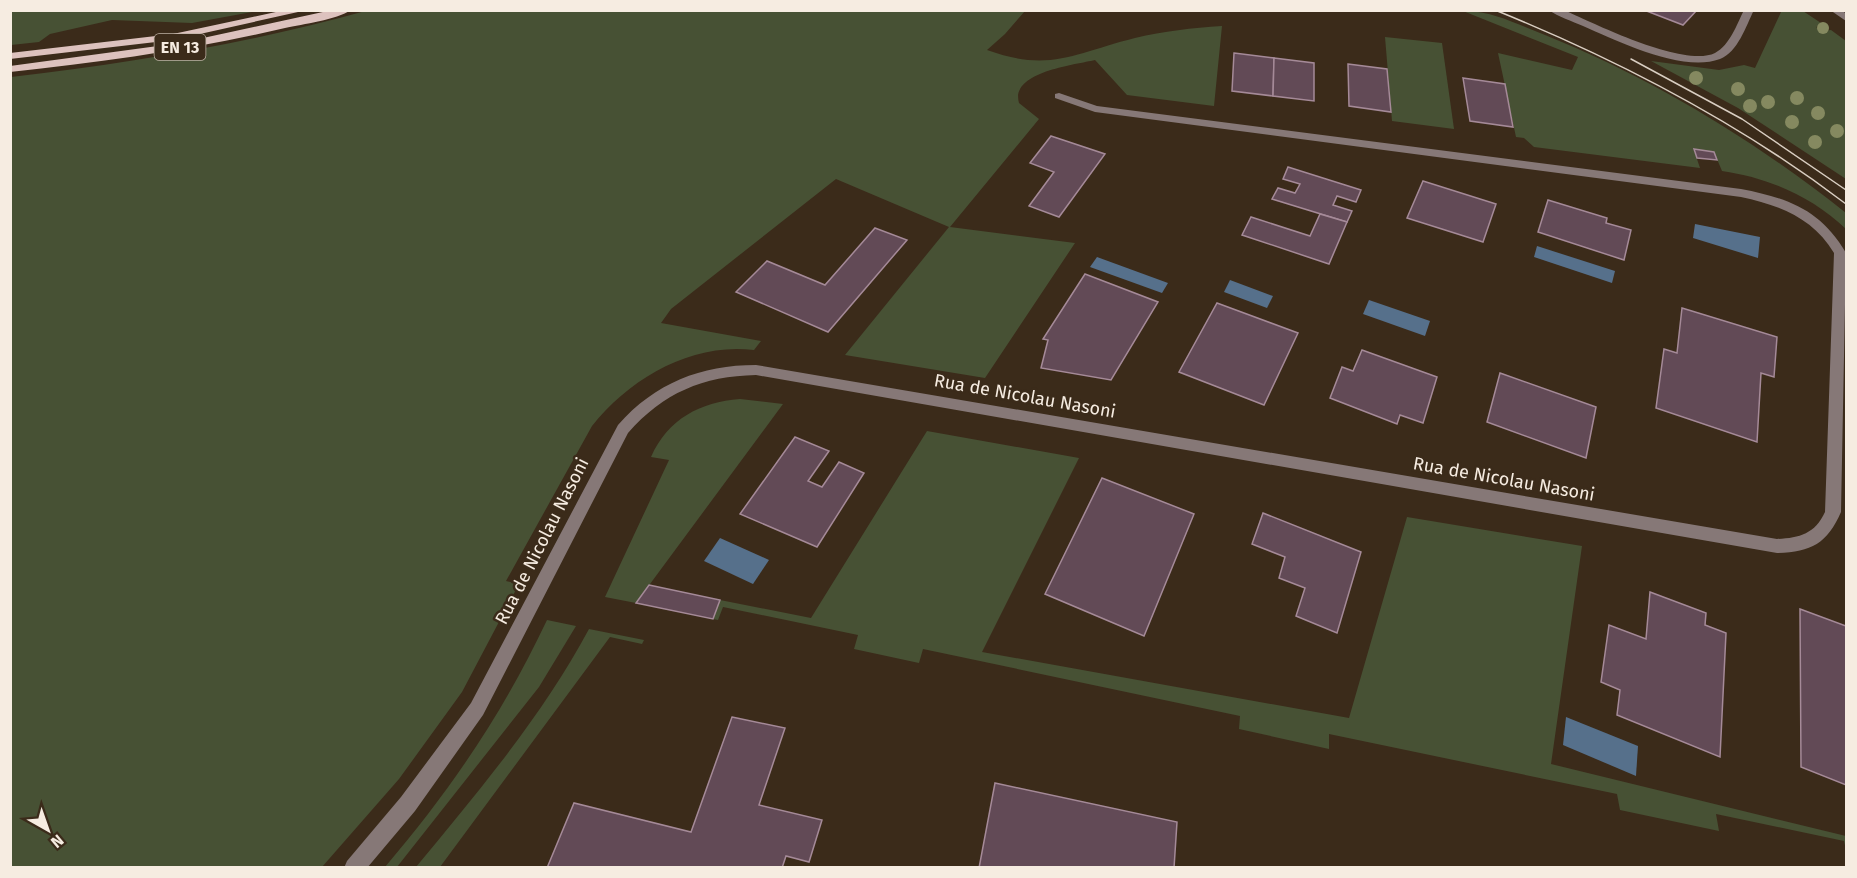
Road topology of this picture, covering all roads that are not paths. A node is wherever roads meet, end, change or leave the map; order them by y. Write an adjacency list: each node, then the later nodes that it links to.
1 (302, 10): 7 (main road, EN 13)
2 (346, 10): 8 (main road, EN 13)
3 (1554, 10): 4 (street)
4 (1749, 10)
5 (1835, 10): 6 (street)
6 (1846, 18)
7 (10, 56)
8 (10, 69)
9 (1059, 96): 10 (street, Rua de Nicolau Nasoni)
10 (354, 867)

